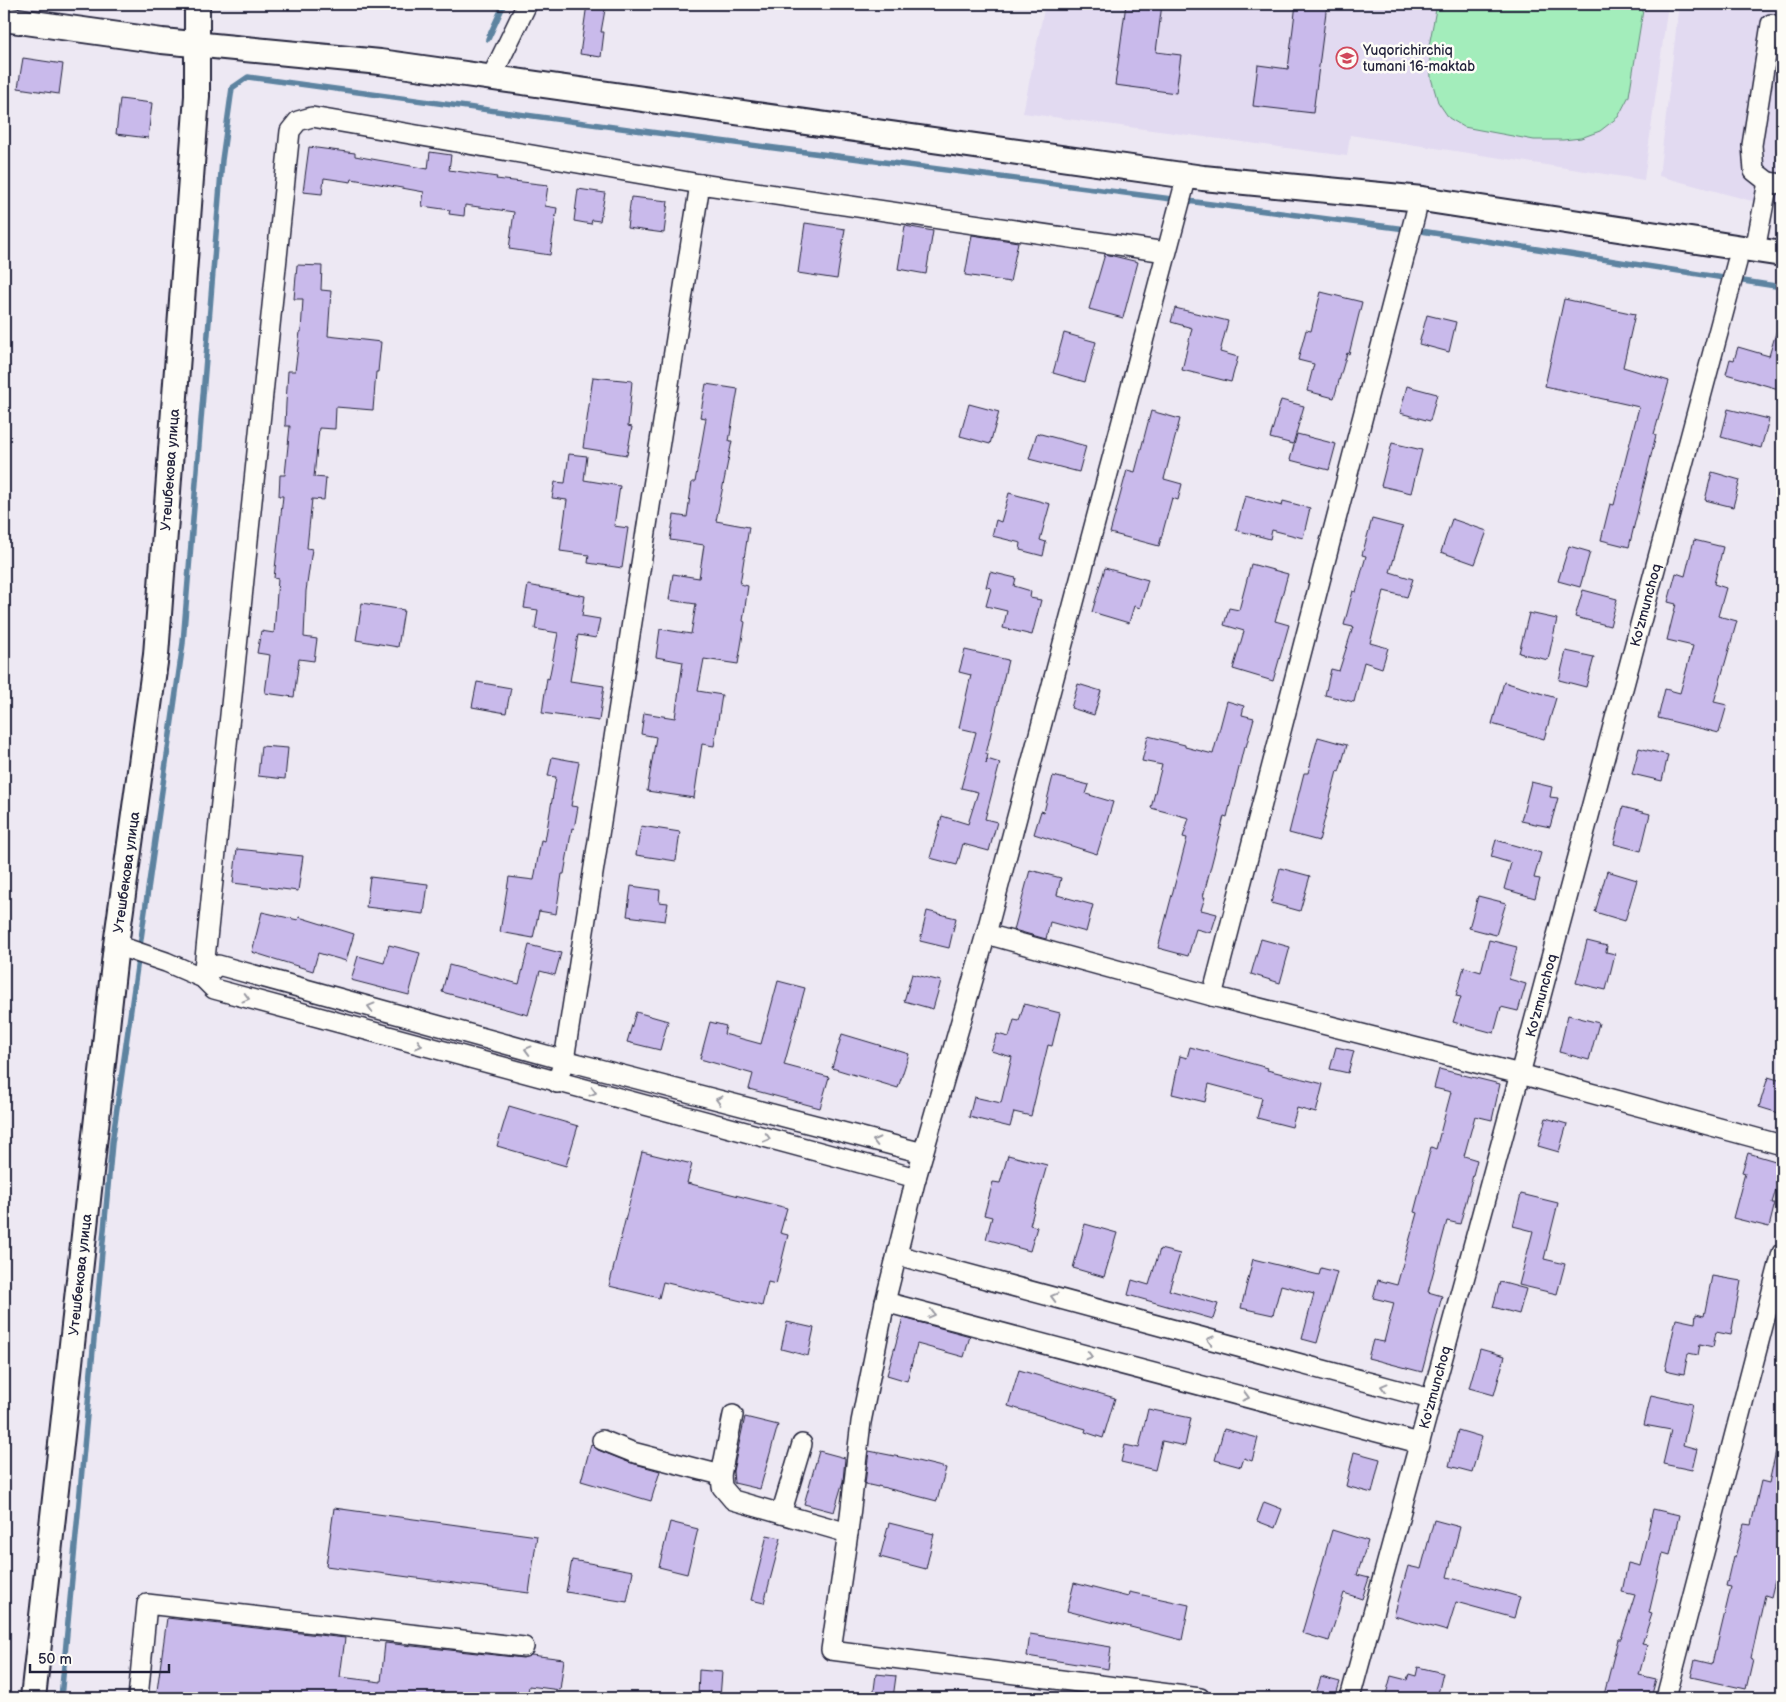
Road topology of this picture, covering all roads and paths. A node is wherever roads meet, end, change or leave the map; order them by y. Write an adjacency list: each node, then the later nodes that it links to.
1 (197, 4): 5 (main road, Утешбекова улица)
2 (526, 4): 7 (street)
3 (4, 19): 5 (main road)
4 (1771, 24): 8 (street)
5 (198, 44): 6 (main road); 17 (main road, Утешбекова улица)
6 (265, 52): 7 (main road); 10 (main road)
7 (492, 78): 14 (main road)
8 (1775, 183): 14 (street, Ko'zmunchoq)
9 (700, 184): 12 (street); 18 (street); 20 (street)
10 (1184, 189): 11 (main road); 12 (street)
11 (1414, 219): 14 (main road); 19 (street)
12 (1166, 252): 16 (street)
13 (1782, 254): 14 (main road)
14 (1743, 260): 15 (main road); 21 (street, Ko'zmunchoq)
15 (1782, 269)
16 (986, 934): 19 (street); 24 (street)
17 (116, 945): 18 (street); 38 (main road, Утешбекова улица)
18 (203, 978): 20 (street, one-way to 18); 22 (street, one-way to 22)
19 (1212, 996): 21 (street)
20 (564, 1060): 22 (street); 24 (street, one-way to 20)
21 (1520, 1074): 23 (street); 29 (street, Ko'zmunchoq)
22 (557, 1083): 25 (street, one-way to 25)
23 (1782, 1145)
24 (923, 1153): 25 (street)
25 (916, 1178): 27 (street)
26 (1782, 1253): 42 (street)
27 (897, 1255): 28 (street); 29 (street, one-way to 27)
28 (884, 1302): 32 (street, one-way to 32); 36 (street)
29 (1431, 1399): 32 (street, Ko'zmunchoq)
30 (733, 1415): 34 (street)
31 (602, 1440): 34 (street)
32 (1420, 1443): 41 (street, Ko'zmunchoq)
33 (802, 1444): 35 (street)
34 (721, 1475): 35 (street)
35 (781, 1514): 36 (street)
36 (848, 1533): 40 (street)
37 (524, 1647): 39 (street)
38 (33, 1698)
39 (138, 1698)
40 (1200, 1698)
41 (1350, 1698)
42 (1666, 1698)

